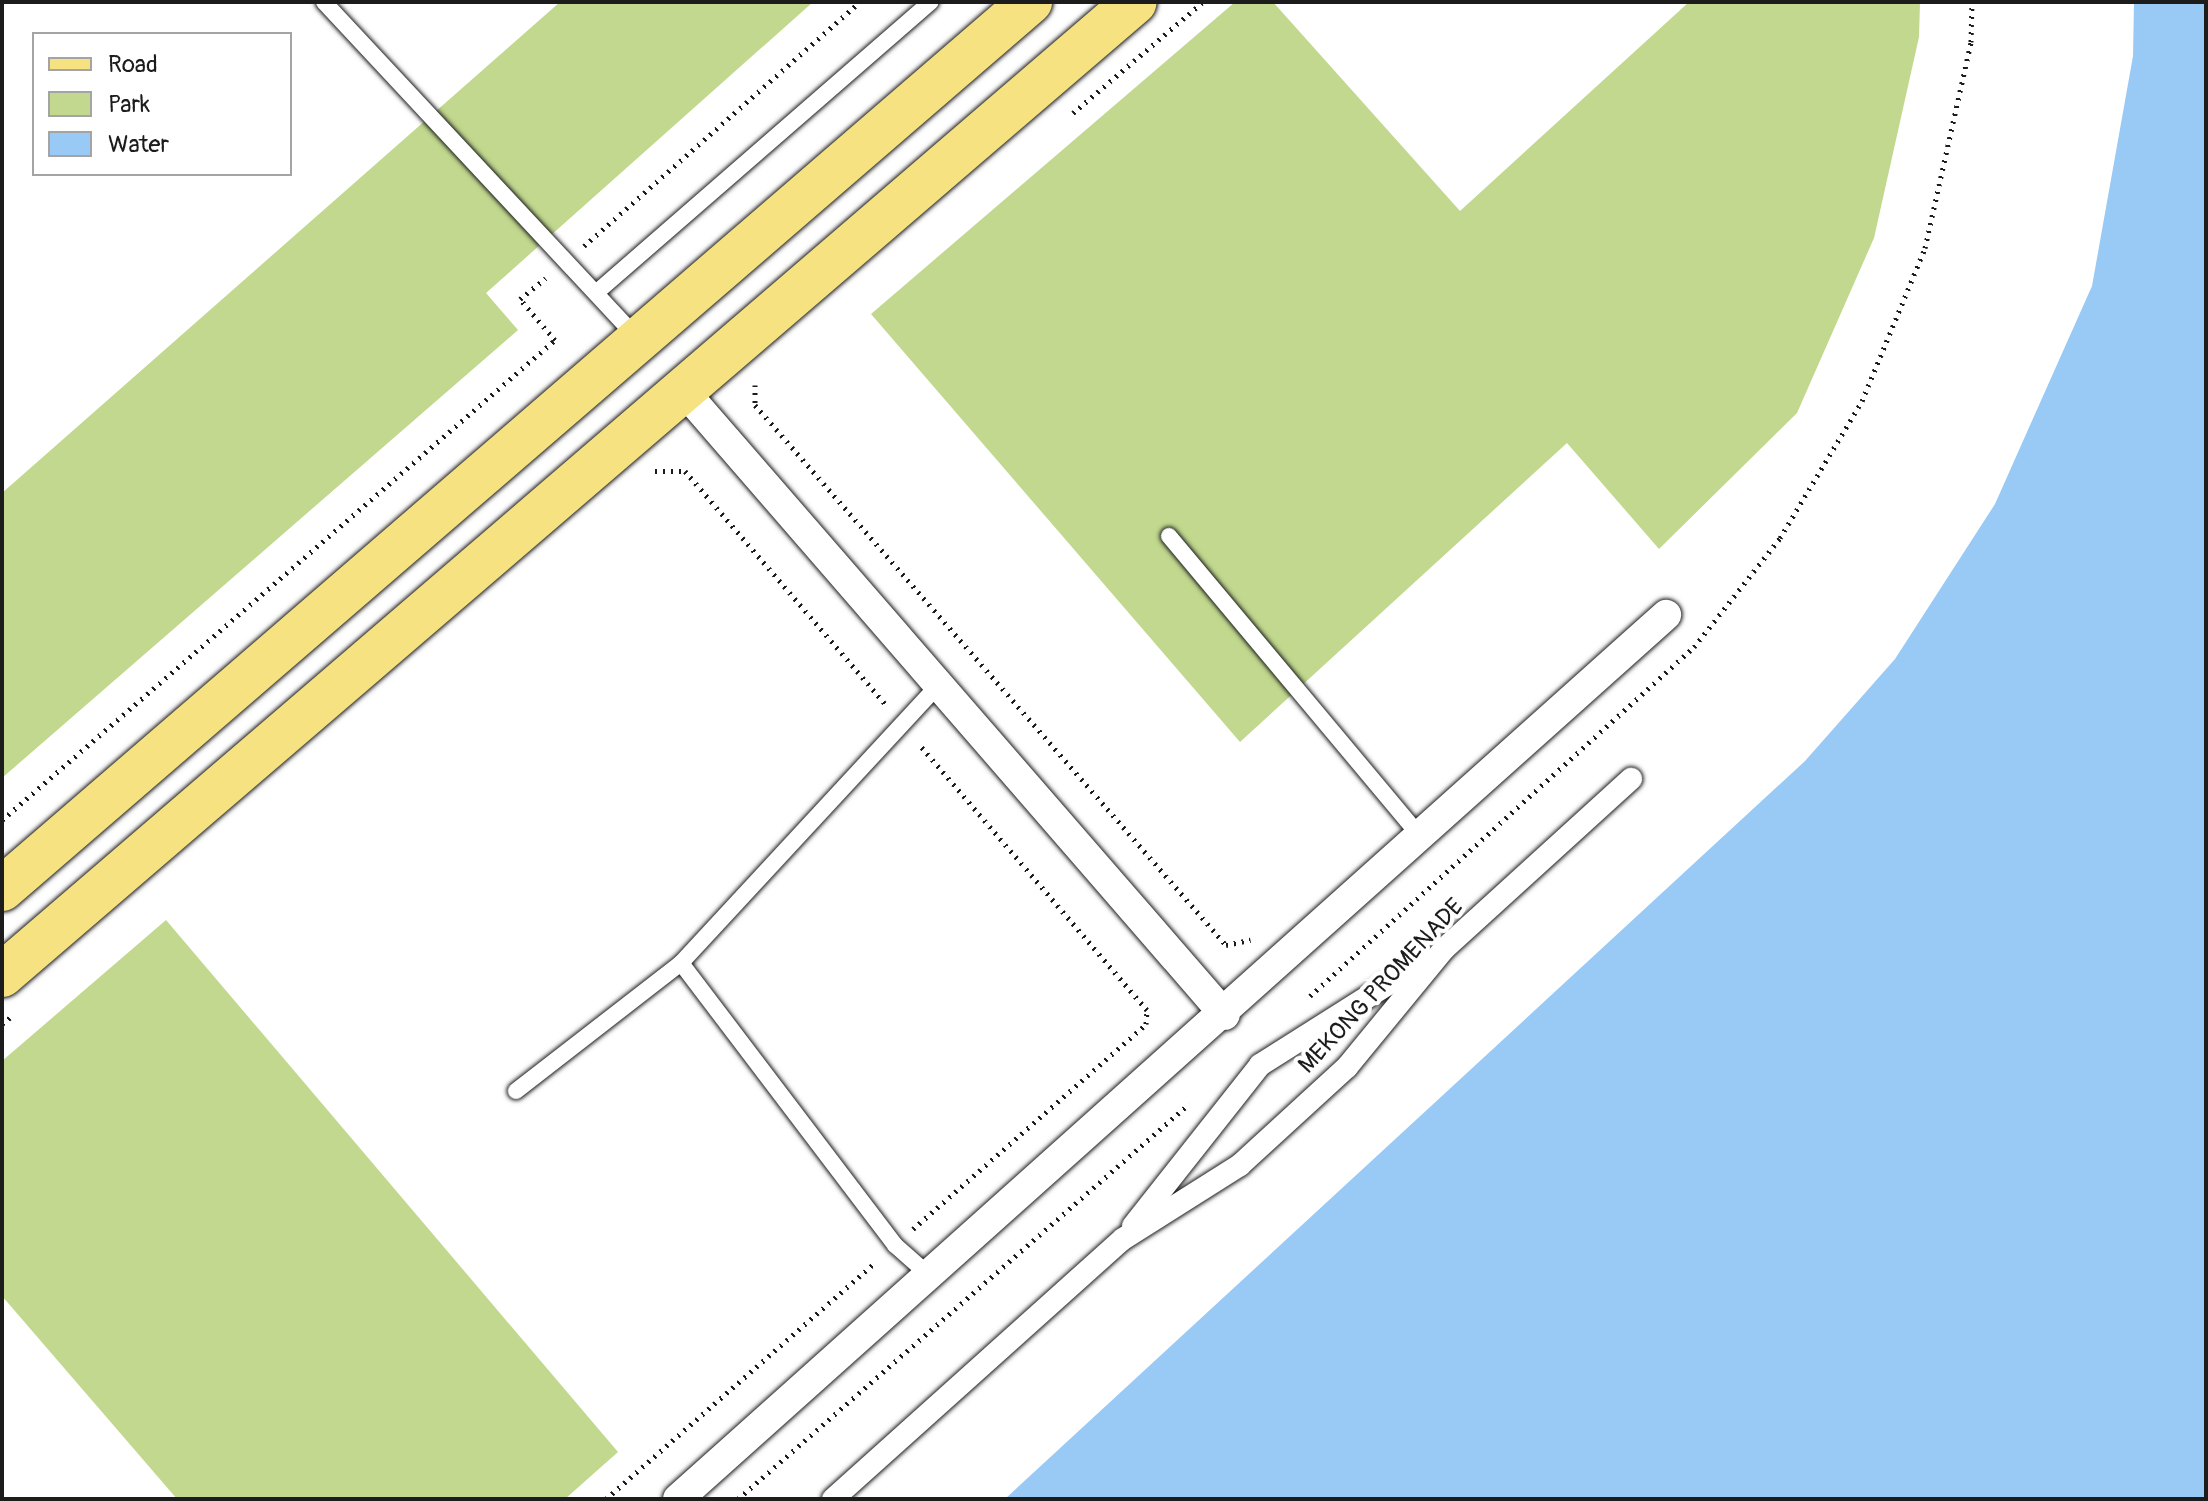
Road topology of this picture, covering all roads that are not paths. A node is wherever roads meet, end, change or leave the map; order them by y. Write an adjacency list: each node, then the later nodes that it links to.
1 (324, 2): 5 (lane)
2 (931, 2): 5 (lane)
3 (1030, 2): 6 (main road)
4 (1135, 2): 7 (main road)
5 (597, 292): 6 (lane)
6 (639, 340): 13 (main road)
7 (683, 390): 10 (street); 16 (main road)
8 (1169, 536): 12 (lane)
9 (1666, 615): 12 (street)
10 (938, 685): 15 (lane); 17 (street)
11 (1631, 779): 14 (street, MEKONG PROMENADE)
12 (1421, 837): 17 (street)
13 (2, 889)
14 (1444, 949): 19 (street, MEKONG PROMENADE); 19 (street)
15 (681, 963): 18 (lane); 20 (lane)
16 (14, 989)
17 (1225, 1015): 20 (street)
18 (516, 1091)
19 (1123, 1239): 22 (street, MEKONG PROMENADE)
20 (930, 1276): 21 (street)
21 (678, 1499)
22 (833, 1499)

